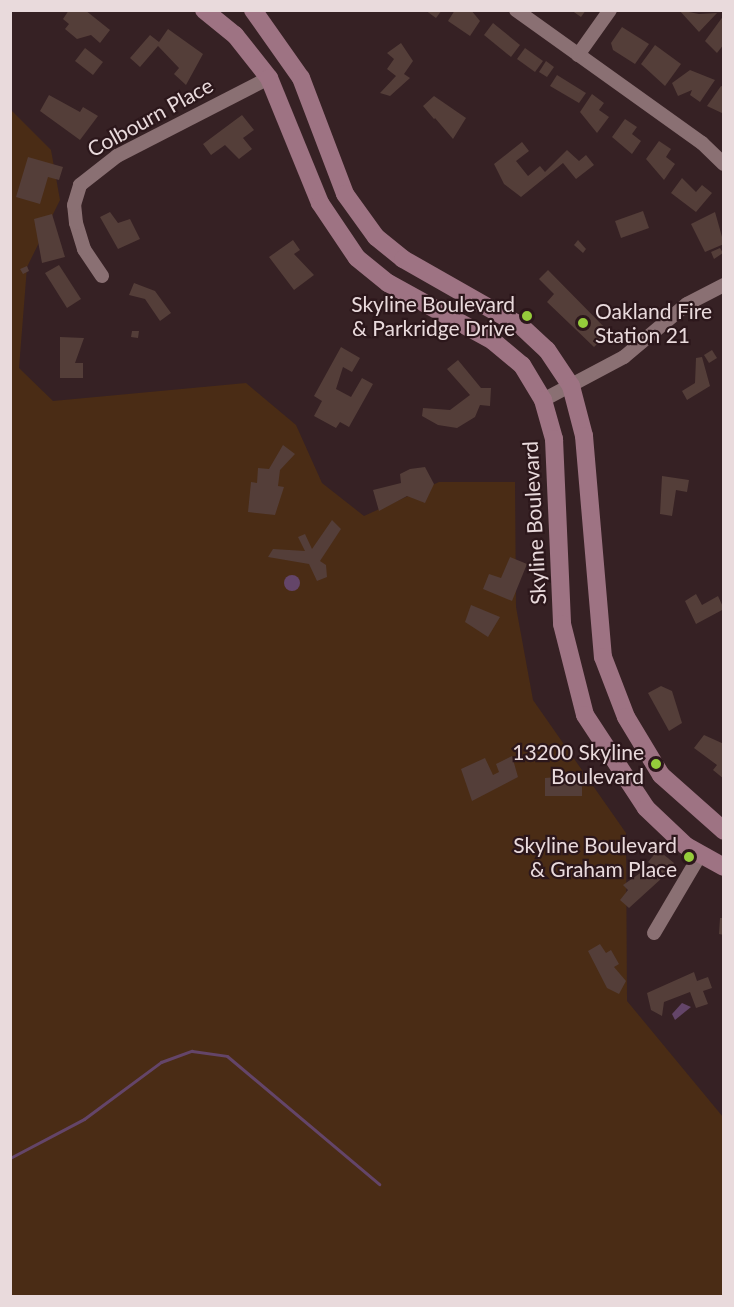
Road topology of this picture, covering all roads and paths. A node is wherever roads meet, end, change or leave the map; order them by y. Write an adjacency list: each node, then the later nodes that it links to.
1 (204, 10): 6 (main road, Skyline Boulevard)
2 (516, 10): 5 (street)
3 (610, 10): 5 (street)
4 (254, 11): 10 (main road)
5 (578, 55): 7 (street)
6 (269, 78): 8 (street, Colbourn Place); 11 (main road, Skyline Boulevard)
7 (723, 164)
8 (102, 276)
9 (723, 285): 10 (street)
10 (571, 386): 11 (street); 12 (main road)
11 (543, 400): 13 (main road, Skyline Boulevard)
12 (723, 831)
13 (700, 855): 14 (main road, Skyline Boulevard); 15 (street)
14 (723, 867)
15 (654, 933)

